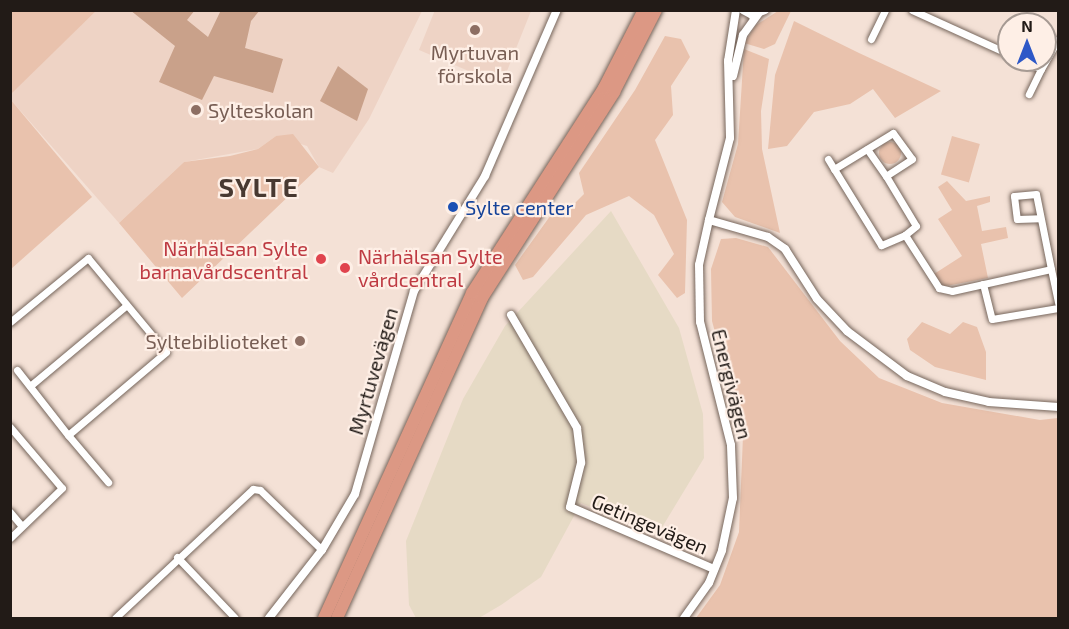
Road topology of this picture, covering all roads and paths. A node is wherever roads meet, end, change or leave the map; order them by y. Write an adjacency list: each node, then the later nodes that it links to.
1 (557, 10): 37 (street, Myrtuvevägen)
2 (644, 10): 43 (highway)
3 (656, 10): 44 (highway)
4 (736, 10): 12 (street)
5 (742, 10): 8 (street)
6 (885, 10): 9 (street)
7 (912, 10): 10 (street)
8 (762, 12): 12 (street)
9 (871, 39)
10 (997, 49)
11 (1040, 72): 13 (street)
12 (731, 86): 19 (street, Energivägen)
13 (1029, 94)
14 (867, 149): 16 (street); 17 (street); 17 (street)
15 (828, 159): 16 (street)
16 (834, 169): 20 (street)
17 (886, 176): 20 (street)
18 (1040, 218): 18 (street); 21 (street)
19 (709, 220): 30 (street); 39 (street, Energivägen)
20 (905, 235): 22 (street)
21 (1051, 269): 22 (street); 23 (street)
22 (983, 284): 25 (street)
23 (1058, 300)
24 (127, 305): 27 (street); 29 (street); 32 (street)
25 (1059, 308)
26 (511, 315): 39 (street, Getingevägen)
27 (10, 322)
28 (17, 370): 29 (street)
29 (30, 386): 32 (street)
30 (1059, 406)
31 (10, 427): 35 (street)
32 (68, 435): 33 (street)
33 (108, 482)
34 (10, 512): 35 (street)
35 (20, 524): 36 (street)
36 (10, 538)
37 (322, 550): 38 (street); 42 (street, Myrtuvevägen)
38 (177, 557): 40 (street); 41 (street)
39 (714, 569): 45 (street, Energivägen)
40 (115, 618)
41 (235, 618)
42 (269, 618)
43 (324, 618)
44 (337, 618)
45 (684, 618)

